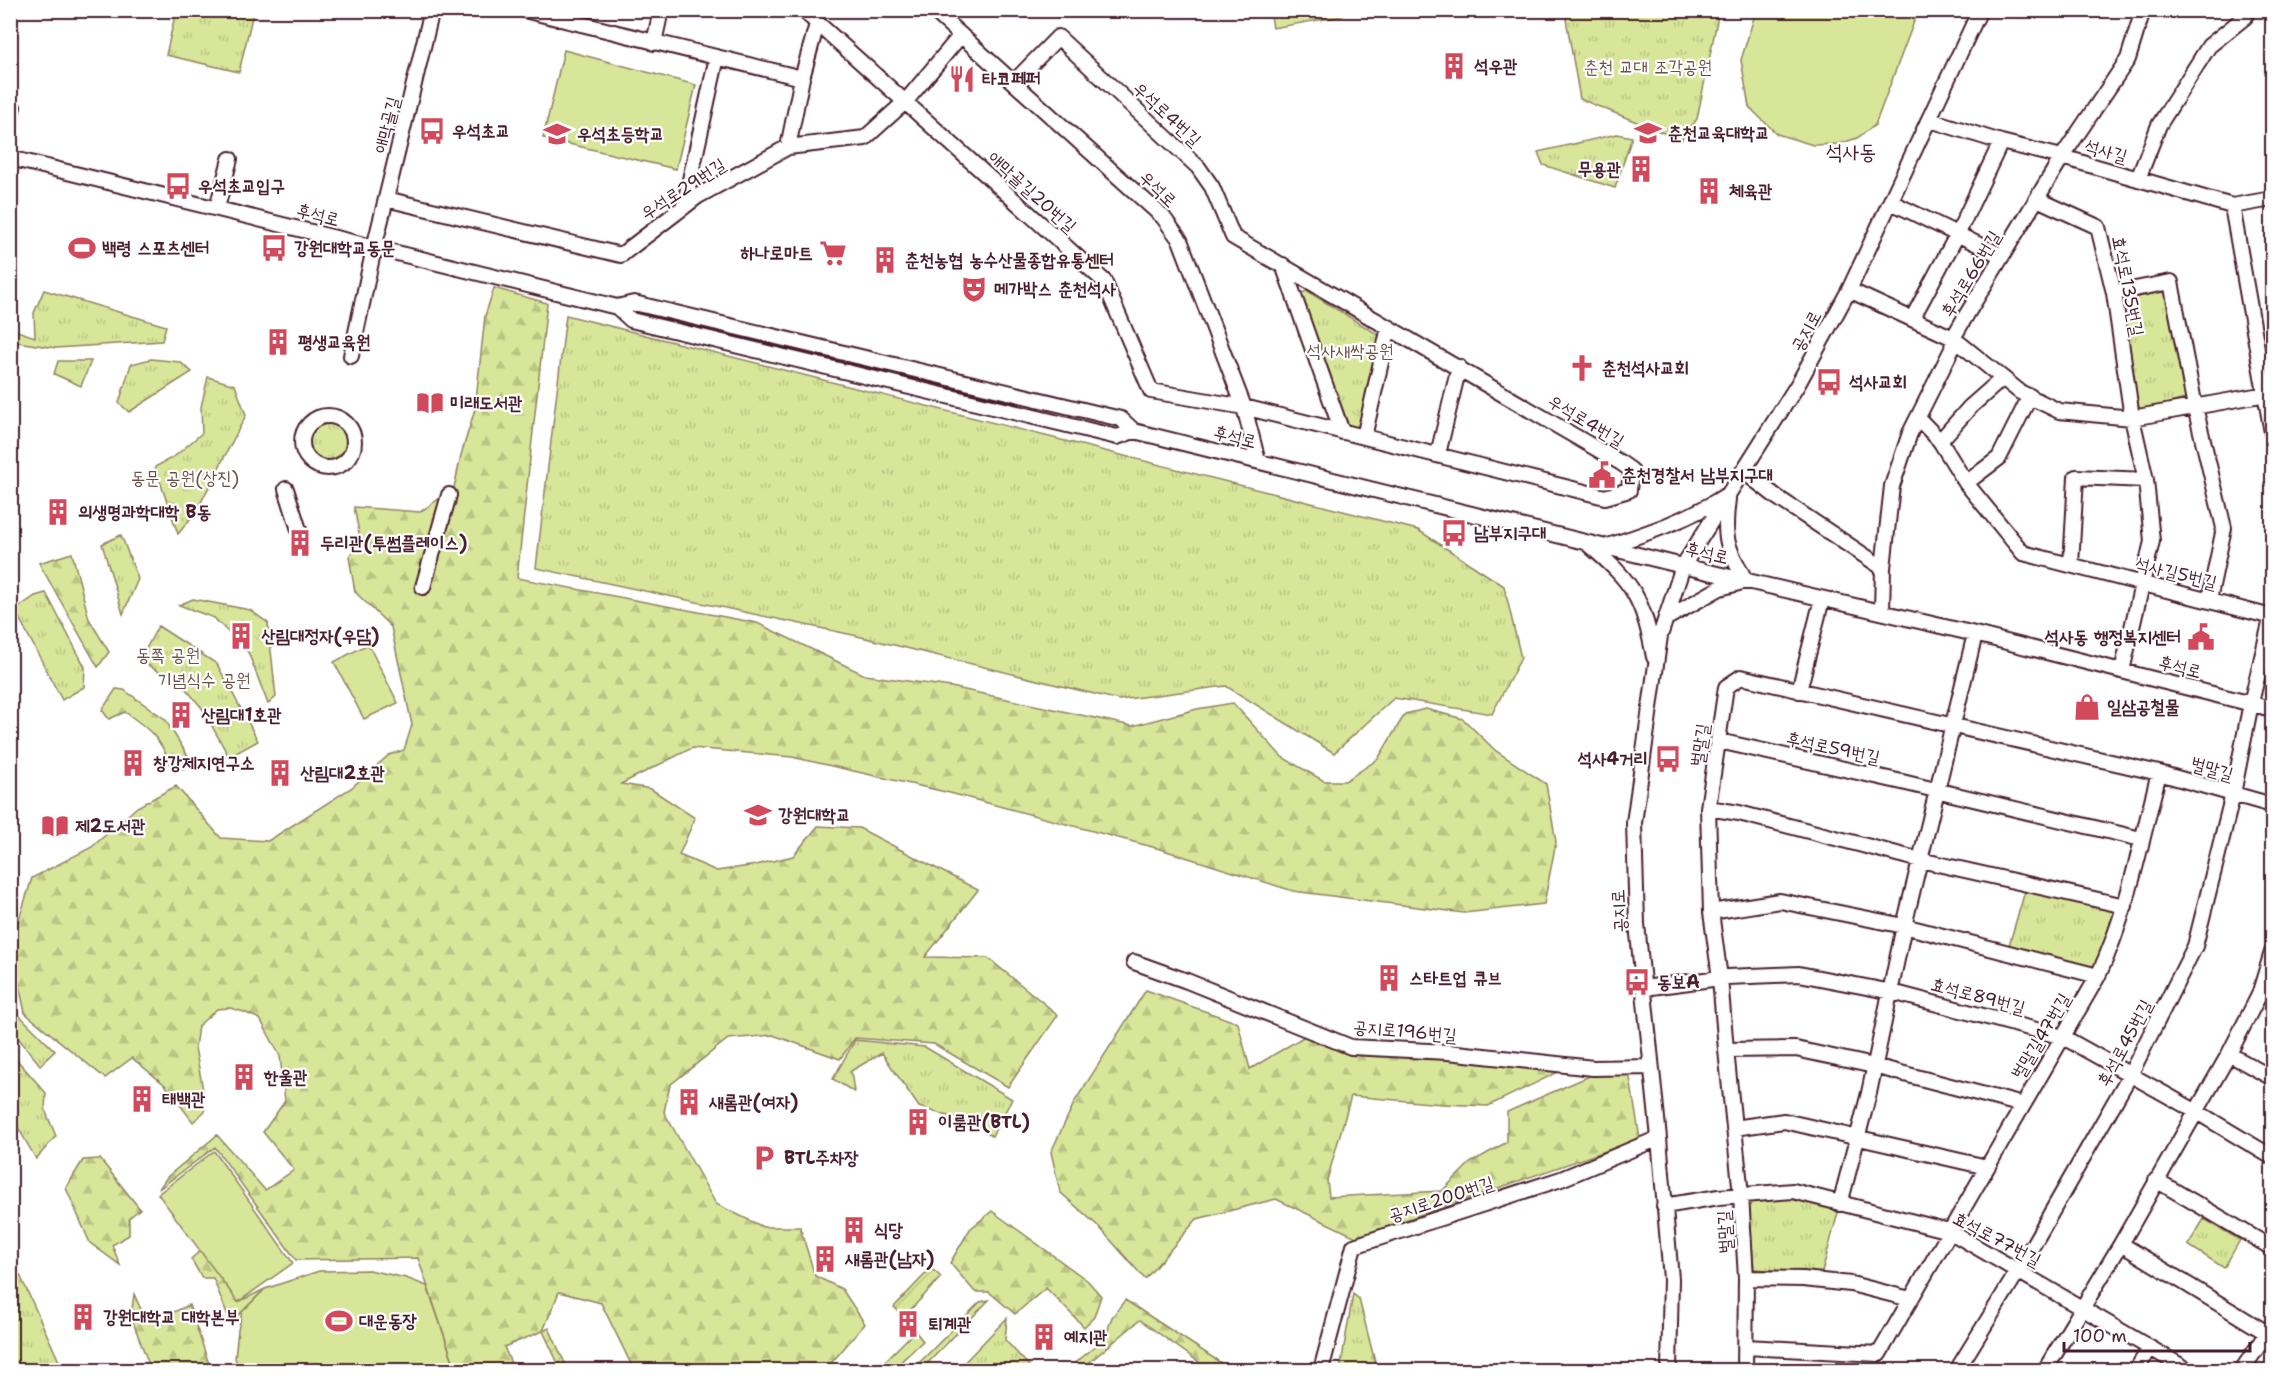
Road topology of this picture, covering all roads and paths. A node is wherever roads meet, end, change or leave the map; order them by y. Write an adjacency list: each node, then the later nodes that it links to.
1 (432, 10): 23 (street, 애막골길)
2 (524, 10): 11 (street)
3 (661, 10): 11 (street)
4 (803, 10): 9 (street, 애막골길20번길)
5 (933, 10): 10 (street, 우석로)
6 (1980, 10): 16 (street, 공지로)
7 (2143, 10): 19 (street, 후석로66번길)
8 (2241, 10): 22 (street)
9 (817, 24): 13 (street); 15 (street, 애막골길20번길)
10 (961, 35): 14 (street, 우석로); 15 (street, 우석로29번길)
11 (654, 43): 12 (street)
12 (717, 57): 13 (street); 28 (street)
13 (802, 78): 18 (street)
14 (1014, 82): 33 (street, 우석로4번길); 45 (street, 우석로)
15 (906, 100): 18 (street, 우석로29번길); 45 (street, 애막골길20번길)
16 (1930, 120): 17 (street, 석사길); 26 (street, 공지로)
17 (2001, 142): 19 (street, 석사길); 30 (street)
18 (788, 147): 28 (street, 우석로29번길)
19 (2062, 157): 22 (street, 석사길); 24 (street, 후석로66번길)
20 (10, 158): 29 (street, 후석로)
21 (230, 159): 29 (street)
22 (2138, 178): 27 (street, 석사길)
23 (386, 199): 28 (street, 우석로29번길); 31 (street, 애막골길)
24 (2037, 199): 32 (street, 후석로66번길); 35 (street, 효석로135번길)
25 (2272, 199): 27 (street, 석사길)
26 (1891, 202): 30 (street); 34 (street, 공지로)
27 (2232, 206): 43 (street)
28 (684, 207)
29 (218, 208): 31 (street, 후석로)
30 (1957, 235): 32 (street); 37 (street)
31 (374, 248): 36 (street, 후석로); 40 (street, 애막골길)
32 (2002, 256): 39 (street, 후석로66번길)
33 (1282, 265): 38 (street, 우석로4번길); 50 (street)
34 (1849, 290): 37 (street); 56 (street, 공지로)
35 (2114, 293): 46 (street); 48 (street, 효석로135번길)
36 (617, 307): 49 (street, 후석로); 49 (street, 후석로)
37 (1912, 320): 39 (street)
38 (1389, 327): 41 (street, 우석로4번길); 52 (street)
39 (1953, 338): 42 (street); 47 (street, 후석로66번길)
40 (351, 356)
41 (1459, 367): 54 (street); 54 (street, 우석로4번길)
42 (2003, 378): 44 (street); 53 (street)
43 (2269, 393): 46 (street); 51 (street)
44 (2030, 396): 48 (street); 58 (street)
45 (1244, 407): 50 (street, 우석로4번길); 55 (street, 우석로)
46 (2195, 407): 48 (street); 72 (street)
47 (1918, 417): 53 (street, 석사길5번길); 67 (street, 후석로66번길)
48 (2132, 418): 57 (street, 효석로135번길)
49 (1134, 431): 55 (street, 후석로)
50 (1342, 432): 52 (street, 우석로4번길)
51 (2272, 433)
52 (1365, 437): 54 (street, 우석로4번길)
53 (1940, 441): 58 (street, 석사길5번길)
54 (1438, 454)
55 (1258, 461): 63 (street, 후석로)
56 (1743, 471): 60 (street, 공지로); 67 (street)
57 (2145, 480): 65 (street); 69 (street, 효석로135번길)
58 (1966, 483): 65 (street, 석사길5번길)
59 (286, 489): 62 (street)
60 (1729, 493): 64 (street); 66 (street, 공지로); 68 (street)
61 (449, 495): 70 (street)
62 (300, 533)
63 (1585, 542): 64 (street, 후석로); 77 (street)
64 (1604, 547): 66 (street, 후석로)
65 (2072, 565): 69 (street, 석사길5번길)
66 (1683, 566): 68 (street, 후석로); 75 (street, 공지로)
67 (1883, 568): 73 (street, 후석로66번길)
68 (1746, 581): 71 (street, 후석로); 75 (street)
69 (2143, 584): 72 (street, 석사길5번길); 78 (street, 효석로135번길)
70 (423, 587)
71 (1822, 599): 73 (street, 후석로); 79 (street)
72 (2209, 600): 74 (street, 석사길5번길)
73 (1882, 612): 76 (street, 후석로)
74 (2272, 616): 80 (street, 후석로45번길)
75 (1666, 618): 77 (street, 공지로)
76 (1975, 634): 78 (street, 후석로); 82 (street)
77 (1656, 665): 98 (street, 공지로)
78 (2122, 671): 80 (street, 후석로)
79 (1799, 691): 82 (street, 벌말길); 83 (street, 벌말길)
80 (2251, 703): 81 (street, 후석로); 86 (street, 후석로45번길)
81 (2272, 709)
82 (1954, 726): 84 (street, 벌말길); 85 (street)
83 (1719, 741): 85 (street, 후석로59번길); 88 (street, 벌말길)
84 (2159, 773): 86 (street, 벌말길); 89 (street, 벌말길47번길)
85 (1939, 790): 89 (street, 후석로59번길); 90 (street)
86 (2233, 794): 87 (street, 벌말길); 107 (street, 후석로45번길)
87 (2272, 805)
88 (1708, 808): 90 (street); 92 (street, 벌말길)
89 (2141, 839): 91 (street, 벌말길47번길)
90 (1920, 860): 91 (street); 93 (street)
91 (2125, 906): 96 (street, 벌말길47번길)
92 (1711, 912): 93 (street); 97 (street, 벌말길)
93 (1904, 926): 96 (street); 99 (street)
94 (2272, 952): 100 (street)
95 (1134, 962): 106 (street, 공지로196번길)
96 (2098, 976): 102 (street, 벌말길47번길)
97 (1720, 978): 98 (street, 효석로89번길); 99 (street, 효석로89번길); 103 (street, 벌말길)
98 (1644, 988): 106 (street, 공지로)
99 (1892, 992): 102 (street, 효석로89번길); 105 (street)
100 (2259, 995): 101 (street); 104 (street)
101 (2272, 1000)
102 (2063, 1038): 107 (street, 효석로89번길); 109 (street, 벌말길47번길)
103 (1726, 1050): 105 (street); 111 (street, 벌말길)
104 (2229, 1054): 108 (street); 110 (street)
105 (1874, 1066): 109 (street); 112 (street)
106 (1652, 1067): 113 (street, 공지로)
107 (2130, 1075): 110 (street, 효석로89번길); 123 (street, 후석로45번길)
108 (2272, 1078)
109 (2023, 1105): 115 (street, 벌말길47번길)
110 (2197, 1112): 114 (street, 효석로89번길); 116 (street)
111 (1734, 1128): 112 (street); 117 (street, 벌말길)
112 (1857, 1136): 115 (street); 118 (street)
113 (1659, 1138): 119 (street, 공지로); 130 (street, 공지로200번길)
114 (2272, 1157)
115 (1986, 1167): 120 (street, 벌말길47번길)
116 (2156, 1180): 121 (street); 122 (street)
117 (1741, 1196): 118 (street, 효석로77번길); 119 (street, 효석로77번길); 124 (street, 벌말길)
118 (1840, 1203): 120 (street, 효석로77번길)
119 (1664, 1206): 131 (street, 공지로)
120 (1949, 1231): 123 (street, 효석로77번길); 125 (street, 벌말길47번길)
121 (2121, 1244): 126 (street); 127 (street)
122 (2272, 1248)
123 (2018, 1271): 126 (street, 효석로77번길); 133 (street, 후석로45번길)
124 (1746, 1278): 125 (street); 128 (street, 벌말길)
125 (1910, 1299): 128 (street, 벌말길47번길)
126 (2083, 1307): 129 (street, 효석로77번길); 134 (street)
127 (2270, 1329): 137 (street)
128 (1746, 1347): 132 (street, 벌말길)
129 (2150, 1348): 135 (street); 136 (street, 효석로77번길)
130 (1321, 1371)
131 (1669, 1371)
132 (1745, 1371)
133 (1957, 1371)
134 (2045, 1371)
135 (2136, 1371)
136 (2188, 1371)
137 (2242, 1371)

